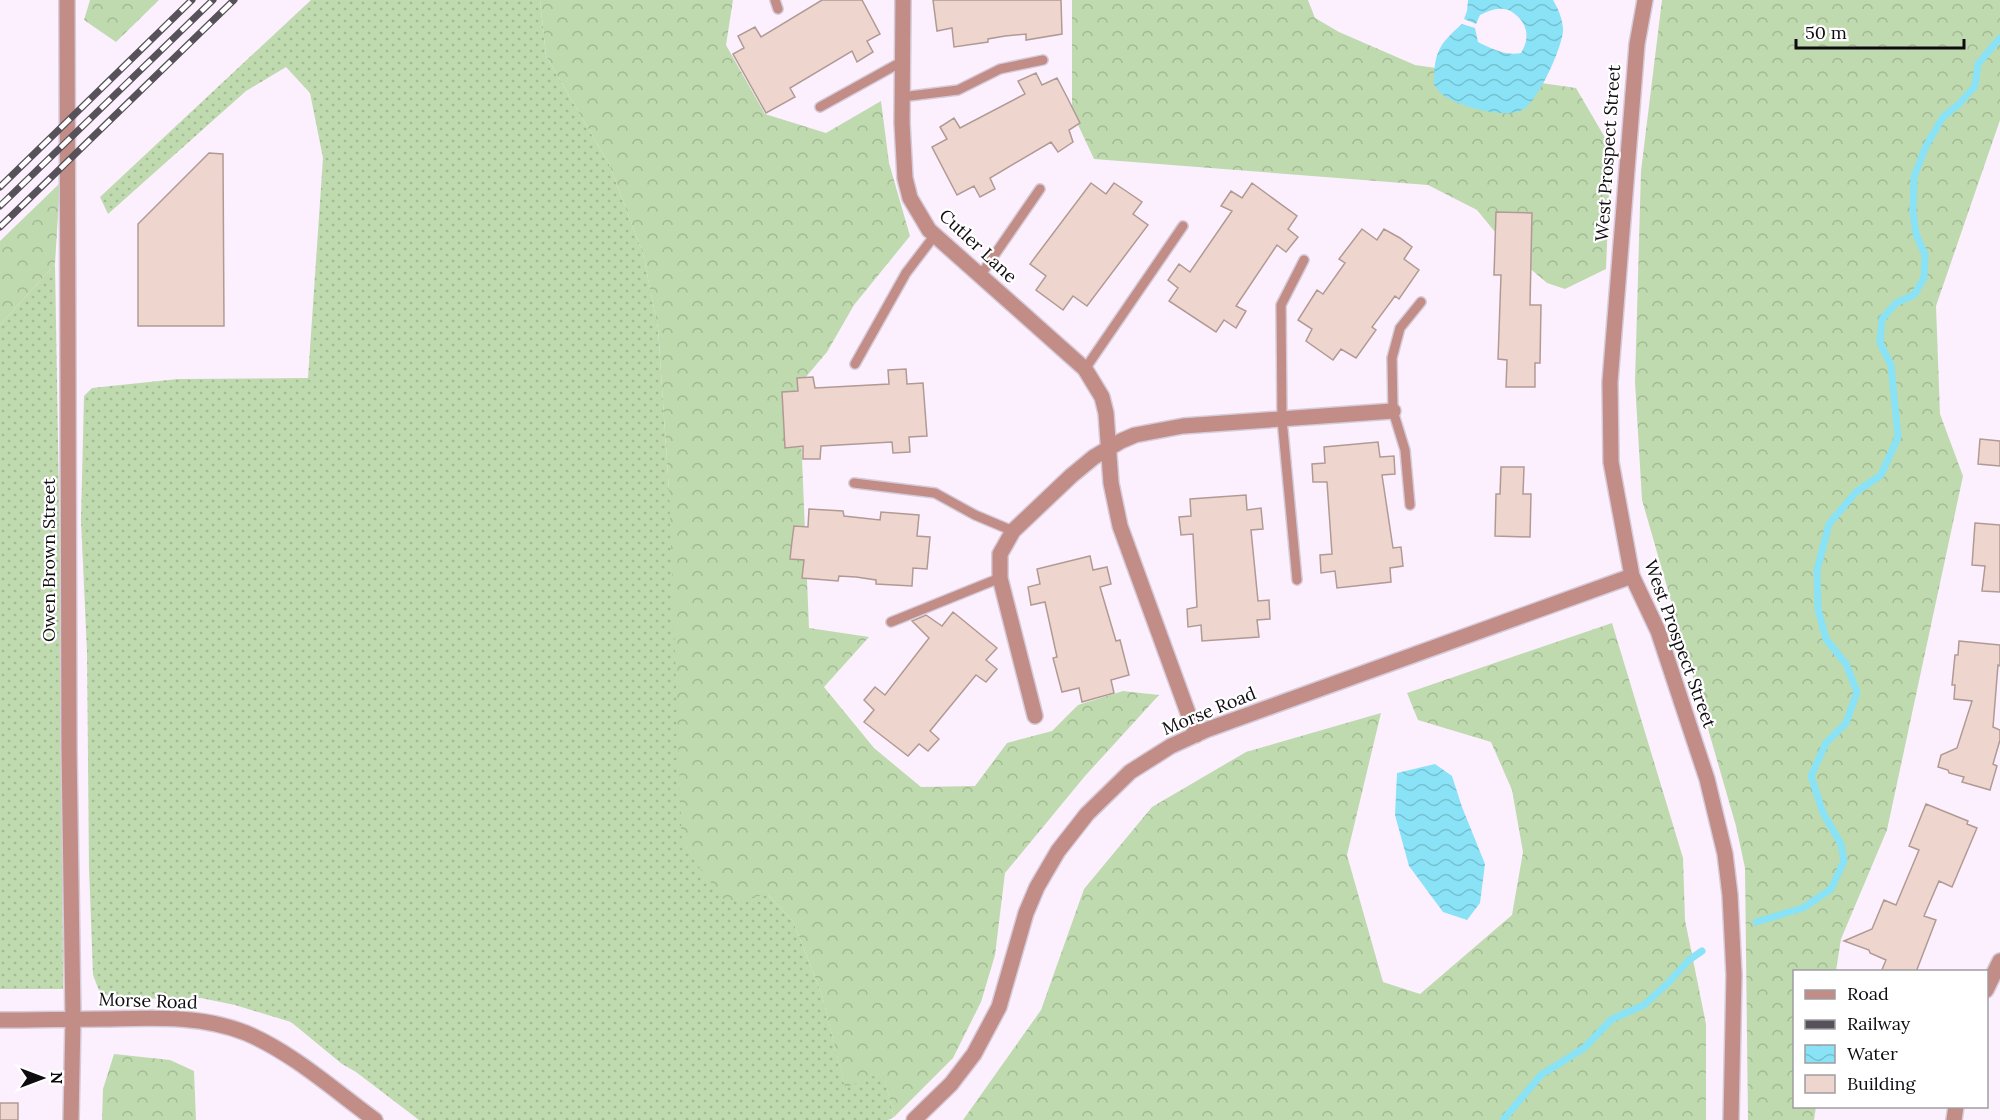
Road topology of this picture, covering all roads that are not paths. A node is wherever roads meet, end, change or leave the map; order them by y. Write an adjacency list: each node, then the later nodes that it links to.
1 (67, 0): 30 (street, Owen Brown Street)
2 (903, 0): 5 (street, Cutler Lane)
3 (1645, 0): 22 (street, West Prospect Street)
4 (1043, 60): 6 (lane)
5 (903, 61): 6 (street, Cutler Lane); 7 (lane)
6 (902, 97): 10 (street, Cutler Lane)
7 (820, 107)
8 (1040, 189): 12 (lane)
9 (1183, 226): 15 (lane)
10 (935, 235): 12 (street, Cutler Lane); 14 (lane)
11 (1304, 260): 17 (lane)
12 (980, 276): 15 (street, Cutler Lane)
13 (1421, 302): 16 (lane)
14 (855, 364)
15 (1085, 369): 18 (street, Cutler Lane)
16 (1393, 411): 17 (street); 20 (lane)
17 (1282, 419): 18 (street); 24 (lane)
18 (1109, 447): 21 (street); 27 (street, Cutler Lane)
19 (854, 483): 21 (lane)
20 (1410, 505)
21 (1013, 531): 23 (street)
22 (1632, 576): 27 (street, Morse Road); 35 (street, West Prospect Street)
23 (1000, 578): 25 (lane); 26 (street)
24 (1297, 580)
25 (891, 622)
26 (1035, 716)
27 (1196, 735): 34 (street, Morse Road)
28 (2000, 961): 29 (street)
29 (1988, 986)
30 (73, 1019): 31 (street, Morse Road); 32 (street, Owen Brown Street); 33 (street, Morse Road)
31 (0, 1020)
32 (71, 1120)
33 (375, 1120)
34 (914, 1120)
35 (1731, 1120)

